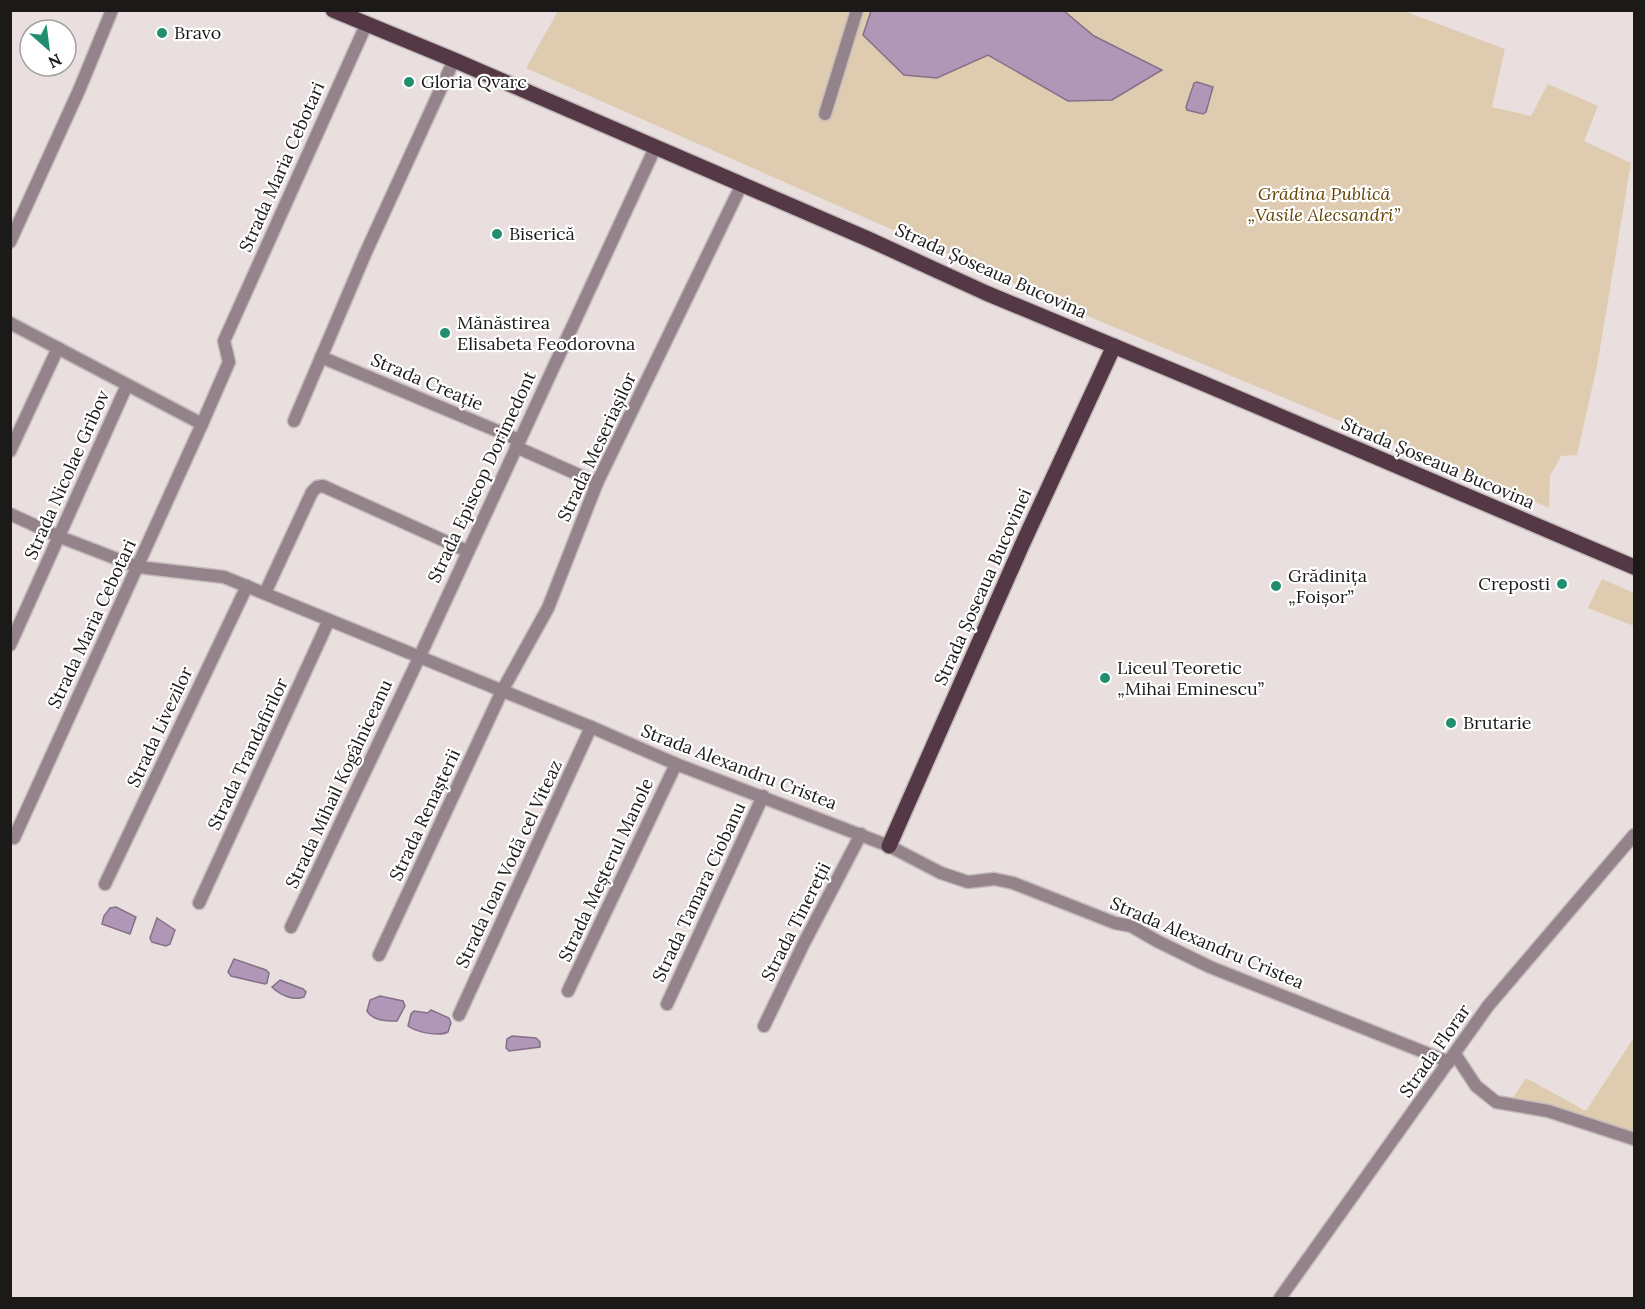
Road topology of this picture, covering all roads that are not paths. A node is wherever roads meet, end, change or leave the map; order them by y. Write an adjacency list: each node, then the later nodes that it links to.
1 (112, 10): 9 (street)
2 (333, 10): 4 (main road, Strada Șoseaua Bucovina)
3 (857, 10): 6 (street)
4 (366, 25): 5 (main road, Strada Șoseaua Bucovina); 16 (street, Strada Maria Cebotari)
5 (454, 60): 7 (main road, Strada Șoseaua Bucovina); 13 (street)
6 (825, 114)
7 (655, 148): 8 (main road, Strada Șoseaua Bucovina); 17 (street, Strada Episcop Dorimedont)
8 (741, 186): 11 (main road, Strada Șoseaua Bucovina); 19 (street, Strada Meseriașilor)
9 (11, 239)
10 (10, 323): 12 (street)
11 (1114, 346): 24 (main road, Strada Șoseaua Bucovina); 37 (main road, Strada Șoseaua Bucovinei)
12 (58, 348): 14 (street); 18 (street)
13 (321, 357): 15 (street); 17 (street, Strada Creație)
14 (127, 385): 16 (street); 21 (street, Strada Nicolae Gribov)
15 (294, 421)
16 (202, 424): 23 (street, Strada Maria Cebotari)
17 (518, 444): 19 (street, Strada Creație); 22 (street, Strada Episcop Dorimedont)
18 (10, 452)
19 (597, 483): 30 (street, Strada Meseriașilor)
20 (10, 514): 21 (street, Strada Alexandru Cristea)
21 (60, 537): 23 (street, Strada Alexandru Cristea); 28 (street, Strada Nicolae Gribov)
22 (467, 551): 26 (street); 29 (street, Strada Episcop Dorimedont)
23 (138, 567): 25 (street, Strada Alexandru Cristea); 36 (street, Strada Maria Cebotari)
24 (1635, 567)
25 (247, 586): 26 (street, Strada Alexandru Cristea); 38 (street, Strada Livezilor)
26 (265, 593): 27 (street, Strada Alexandru Cristea)
27 (329, 620): 29 (street, Strada Alexandru Cristea); 39 (street, Strada Trandafirilor)
28 (10, 645)
29 (419, 658): 30 (street, Strada Alexandru Cristea); 40 (street, Strada Mihail Kogâlniceanu)
30 (502, 691): 31 (street, Strada Alexandru Cristea); 41 (street, Strada Renașterii)
31 (591, 727): 32 (street, Strada Alexandru Cristea); 44 (street, Strada Ioan Vodă cel Viteaz)
32 (676, 764): 33 (street, Strada Alexandru Cristea); 42 (street, Strada Meșterul Manole)
33 (763, 796): 34 (street, Strada Alexandru Cristea); 43 (street, Strada Tamara Ciobanu)
34 (861, 834): 37 (street, Strada Alexandru Cristea); 45 (street, Strada Tinereții)
35 (1634, 835): 46 (street, Strada Florar)
36 (14, 838)
37 (890, 846): 46 (street, Strada Alexandru Cristea)
38 (105, 884)
39 (199, 903)
40 (291, 927)
41 (379, 955)
42 (568, 991)
43 (667, 1004)
44 (459, 1015)
45 (764, 1026)
46 (1452, 1058): 47 (street); 48 (street, Strada Florar)
47 (1635, 1139)
48 (1280, 1299)

